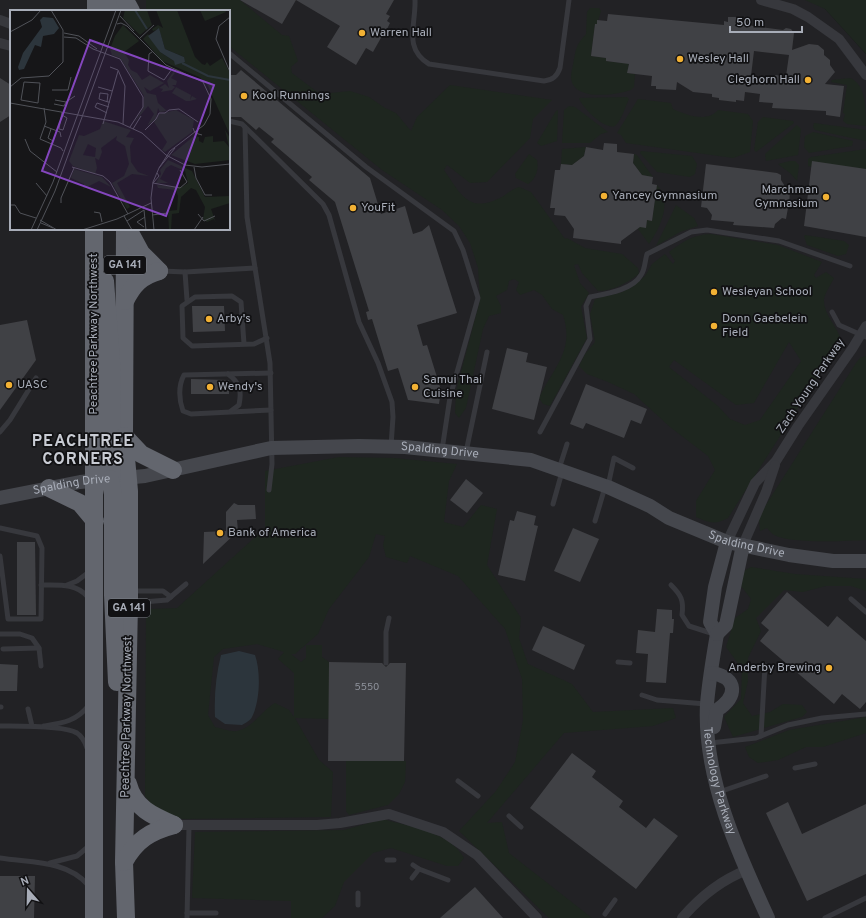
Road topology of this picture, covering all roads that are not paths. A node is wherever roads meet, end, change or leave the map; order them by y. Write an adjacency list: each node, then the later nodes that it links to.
1 (125, 0): 5 (highway)
2 (414, 0): 3 (lane)
3 (569, 0)
4 (761, 0): 11 (street)
5 (130, 10)
6 (0, 20): 7 (street)
7 (10, 24)
8 (0, 43): 9 (street)
9 (10, 46)
10 (230, 54): 40 (lane)
11 (866, 75)
12 (230, 121): 13 (lane)
13 (245, 127): 18 (lane); 38 (lane)
14 (126, 230): 22 (highway, Peachtree Parkway Northwest / GA 141)
15 (127, 230): 19 (highway)
16 (94, 233): 46 (highway, Peachtree Parkway Northwest / GA 141)
17 (850, 266): 35 (lane)
18 (255, 268): 20 (lane); 26 (lane)
19 (159, 271): 20 (lane); 22 (highway)
20 (185, 272): 21 (lane)
21 (187, 300): 27 (lane); 27 (lane)
22 (125, 301): 36 (highway, Peachtree Parkway Northwest / GA 141)
23 (832, 312): 25 (lane)
24 (866, 326): 25 (street, Zach Young Parkway)
25 (863, 336): 42 (street, Zach Young Parkway)
26 (267, 338): 27 (lane); 29 (lane)
27 (244, 344)
28 (487, 352): 41 (lane)
29 (271, 373): 30 (lane); 32 (lane)
30 (228, 374): 33 (lane); 33 (lane)
31 (36, 378): 34 (lane)
32 (271, 410): 33 (lane); 39 (lane)
33 (230, 412)
34 (0, 432)
35 (540, 432)
36 (124, 436): 44 (highway); 46 (highway, Peachtree Parkway Northwest / GA 141)
37 (567, 444): 45 (lane)
38 (391, 447): 39 (main road, Spalding Drive); 40 (main road, Spalding Drive)
39 (271, 448): 44 (main road, Spalding Drive); 49 (lane)
40 (442, 451): 41 (main road, Spalding Drive)
41 (466, 453): 45 (main road, Spalding Drive)
42 (776, 461): 55 (street, Zach Young Parkway); 56 (street, Zach Young Parkway)
43 (633, 468): 47 (lane)
44 (173, 470): 46 (main road, Spalding Drive)
45 (561, 471): 47 (main road, Spalding Drive); 51 (lane)
46 (111, 479): 48 (main road, Spalding Drive); 52 (highway, Peachtree Parkway Northwest / GA 141); 64 (highway, Peachtree Parkway Northwest / GA 141); 89 (highway)
47 (606, 487): 53 (lane); 55 (main road, Spalding Drive)
48 (49, 488): 50 (main road, Spalding Drive); 52 (highway)
49 (269, 490)
50 (0, 498)
51 (553, 504)
52 (95, 521): 59 (highway, Peachtree Parkway Northwest / GA 141)
53 (595, 521)
54 (0, 528): 61 (lane)
55 (727, 542): 56 (main road, Spalding Drive); 71 (main road, Technology Parkway)
56 (743, 545): 58 (main road, Spalding Drive); 71 (main road, Technology Parkway)
57 (0, 556): 61 (lane)
58 (866, 561)
59 (94, 564): 62 (lane); 67 (highway, Peachtree Parkway Northwest / GA 141)
60 (186, 584): 65 (lane)
61 (41, 585): 62 (lane)
62 (66, 585): 67 (lane)
63 (671, 585): 71 (lane)
64 (129, 597): 65 (lane); 65 (lane); 89 (highway, Peachtree Parkway Northwest / GA 141)
65 (171, 597)
66 (851, 599): 68 (lane)
67 (94, 606): 80 (highway, Peachtree Parkway Northwest / GA 141)
68 (866, 612)
69 (389, 618): 75 (lane)
70 (0, 634): 73 (lane)
71 (717, 635): 79 (main road, Technology Parkway)
72 (4, 648): 73 (lane)
73 (39, 648): 78 (lane)
74 (618, 662): 76 (lane)
75 (386, 663)
76 (630, 663)
77 (765, 665): 88 (lane)
78 (41, 666)
79 (712, 673): 82 (main road, Technology Parkway); 90 (main road)
80 (94, 695): 87 (lane); 91 (highway, Peachtree Parkway Northwest / GA 141)
81 (642, 695): 82 (lane)
82 (707, 704): 90 (main road, Technology Parkway)
83 (28, 709): 86 (lane)
84 (866, 714): 88 (lane)
85 (0, 726): 86 (lane)
86 (32, 726): 87 (lane)
87 (38, 726): 91 (lane)
88 (761, 736): 90 (lane)
89 (127, 740): 95 (highway, Peachtree Parkway Northwest / GA 141)
90 (710, 743): 97 (main road, Technology Parkway)
91 (94, 761): 102 (highway, Peachtree Parkway Northwest / GA 141)
92 (815, 764): 93 (lane)
93 (795, 768)
94 (766, 776): 97 (lane)
95 (126, 779): 100 (highway); 106 (highway, Peachtree Parkway Northwest / GA 141)
96 (458, 781): 98 (lane)
97 (718, 792): 110 (main road, Technology Parkway)
98 (478, 796)
99 (509, 816): 101 (lane)
100 (182, 825): 106 (highway); 120 (lane); 123 (street)
101 (521, 827)
102 (94, 838): 107 (lane); 113 (highway, Peachtree Parkway Northwest / GA 141)
103 (0, 858): 107 (lane)
104 (387, 860): 105 (lane)
105 (394, 860)
106 (124, 862): 122 (highway, Peachtree Parkway Northwest / GA 141)
107 (47, 864): 113 (lane)
108 (412, 865): 109 (lane)
109 (419, 869): 111 (lane); 112 (lane)
110 (747, 870): 124 (street); 125 (main road, Technology Parkway)
111 (412, 878)
112 (448, 880)
113 (94, 892): 121 (highway, Peachtree Parkway Northwest / GA 141)
114 (358, 893): 117 (lane)
115 (866, 898): 126 (lane)
116 (615, 900): 119 (lane)
117 (358, 905)
118 (216, 913): 120 (lane)
119 (605, 914)
120 (187, 915)
121 (94, 918)
122 (126, 918)
123 (536, 918)
124 (682, 918)
125 (768, 918)
126 (825, 918)

